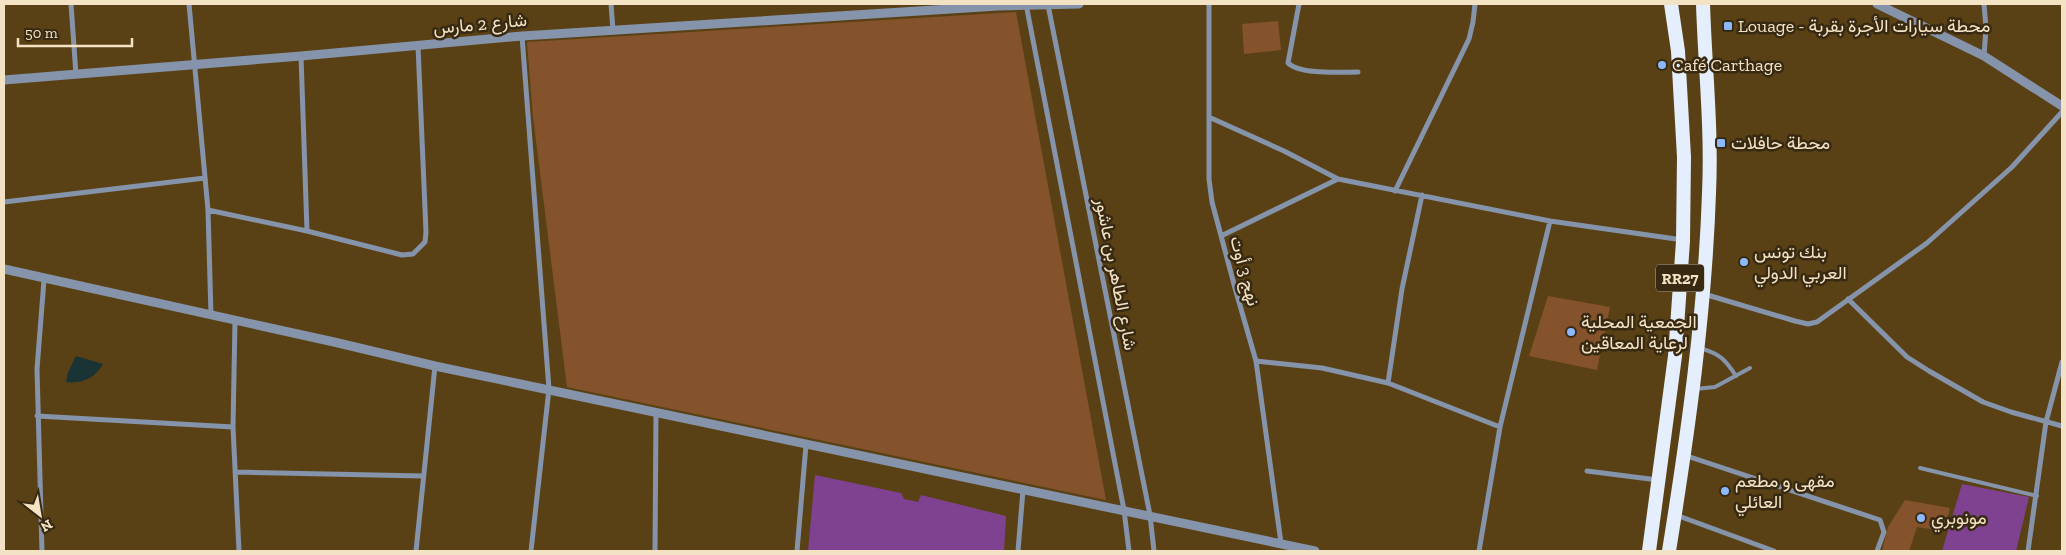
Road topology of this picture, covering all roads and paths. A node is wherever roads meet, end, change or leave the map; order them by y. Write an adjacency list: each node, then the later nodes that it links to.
1 (71, 4): 21 (street)
2 (188, 4): 19 (street)
3 (612, 4): 14 (street)
4 (1079, 4): 13 (street, شارع 2 مارس)
5 (1210, 4): 25 (street, نهج 3 أوت)
6 (1299, 4): 20 (street)
7 (1475, 4): 28 (street)
8 (1671, 4): 35 (highway, RR27)
9 (1703, 4): 38 (highway, RR27)
10 (1877, 4): 18 (street)
11 (1984, 4): 18 (street)
12 (1027, 5): 13 (street, شارع 2 مارس); 14 (street, شارع 2 مارس); 66 (street, شارع الطاهر بن عاشور)
13 (1048, 5): 68 (street, شارع الطاهر بن عاشور)
14 (613, 31): 15 (street, شارع 2 مارس)
15 (522, 36): 16 (street, شارع 2 مارس); 49 (street)
16 (418, 46): 17 (street, شارع 2 مارس); 33 (street)
17 (301, 56): 19 (street, شارع 2 مارس); 33 (street)
18 (1984, 56): 23 (street)
19 (194, 64): 21 (street, شارع 2 مارس); 26 (street)
20 (1358, 72)
21 (76, 75): 22 (street, شارع 2 مارس)
22 (4, 80)
23 (2062, 106)
24 (2062, 112): 39 (street)
25 (1211, 118): 27 (street); 34 (street, نهج 3 أوت)
26 (205, 178): 30 (street); 31 (street)
27 (1338, 178): 28 (street); 34 (street)
28 (1395, 191): 29 (street)
29 (1422, 194): 32 (street); 48 (street)
30 (4, 202)
31 (208, 210): 33 (street); 40 (street)
32 (1550, 221): 35 (street); 56 (street)
33 (307, 231)
34 (1221, 236): 43 (street, نهج 3 أوت)
35 (1683, 240): 63 (highway, RR27)
36 (4, 269): 37 (street)
37 (44, 280): 40 (street); 52 (street)
38 (1703, 294): 39 (street); 42 (highway, RR27)
39 (1848, 299): 53 (street)
40 (211, 316): 41 (street)
41 (235, 321): 45 (street); 55 (street)
42 (1698, 348): 47 (lane); 50 (highway, RR27)
43 (1256, 361): 48 (street); 69 (street, نهج 3 أوت)
44 (2062, 362): 53 (street)
45 (435, 366): 49 (street); 62 (street)
46 (1750, 368): 47 (lane)
47 (1736, 376): 50 (lane)
48 (1388, 384): 56 (street)
49 (549, 389): 51 (street); 73 (street)
50 (1693, 389): 58 (highway, RR27)
51 (656, 412): 57 (street); 74 (street)
52 (37, 416): 55 (street); 70 (street)
53 (2046, 422): 54 (street); 65 (street)
54 (2062, 426)
55 (233, 427): 61 (street)
56 (1500, 427): 80 (street)
57 (806, 445): 64 (street); 75 (street)
58 (1684, 455): 67 (highway, RR27); 84 (street)
59 (1920, 468): 65 (lane)
60 (1587, 471): 63 (street)
61 (236, 472): 62 (street); 71 (street)
62 (422, 476): 72 (street)
63 (1659, 480): 81 (highway, RR27)
64 (1023, 490): 66 (street); 76 (street)
65 (2037, 496): 85 (street)
66 (1124, 510): 68 (street); 77 (street, شارع الطاهر بن عاشور)
67 (1675, 514): 82 (highway, RR27); 83 (street)
68 (1150, 515): 69 (street); 78 (street, شارع الطاهر بن عاشور)
69 (1281, 543): 79 (street)
70 (42, 551)
71 (238, 551)
72 (416, 551)
73 (531, 551)
74 (655, 551)
75 (797, 551)
76 (1018, 551)
77 (1129, 551)
78 (1154, 551)
79 (1315, 551)
80 (1480, 551)
81 (1649, 551)
82 (1669, 551)
83 (1774, 551)
84 (1877, 551)
85 (2028, 551)

